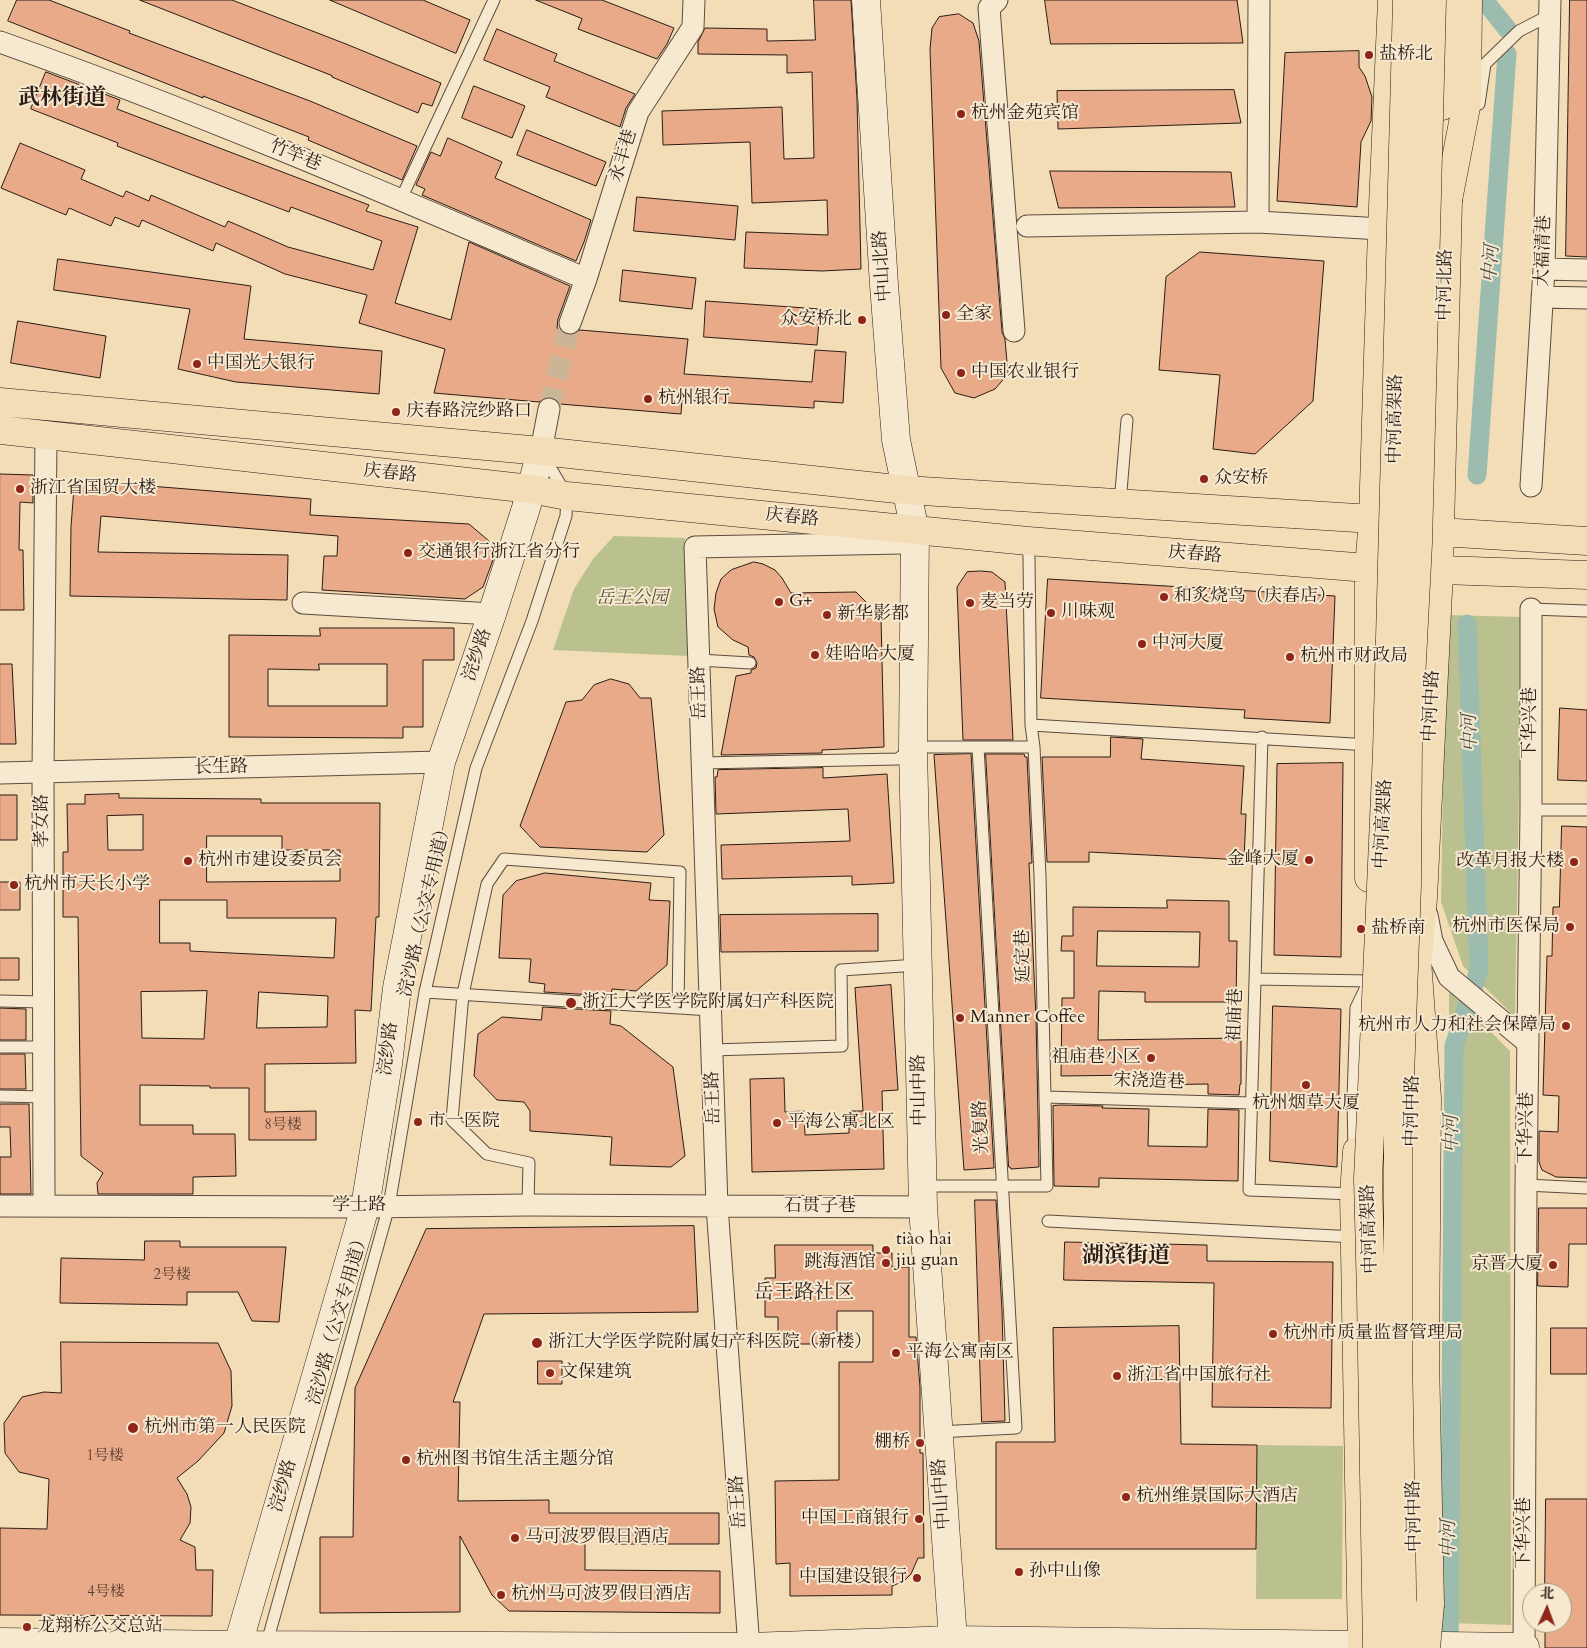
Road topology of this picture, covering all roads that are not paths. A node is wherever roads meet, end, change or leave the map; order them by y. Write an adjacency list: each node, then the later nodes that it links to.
1 (494, 0): 13 (lane)
2 (694, 0): 20 (street, 永丰巷)
3 (866, 0): 33 (main road, 中山北路)
4 (997, 0): 24 (street)
5 (1259, 0): 15 (street)
6 (1392, 0): 17 (main road)
7 (1407, 0): 100 (main road, 中河高架路, bridge)
8 (1432, 0): 103 (main road, 中河高架路, bridge)
9 (1447, 0): 14 (main road, 中河北路)
10 (1468, 0): 14 (main road)
11 (1550, 7): 14 (lane, 大福清巷); 18 (street, 大福清巷)
12 (0, 42): 13 (street, 竹竿巷)
13 (401, 199): 20 (street, 竹竿巷)
14 (1447, 211): 38 (main road, 中河北路)
15 (1258, 222): 16 (street); 17 (street)
16 (1027, 226)
17 (1382, 229): 36 (main road)
18 (1544, 269): 19 (street); 21 (street, 大福清巷)
19 (1587, 270)
20 (586, 279): 23 (street, 永丰巷)
21 (1542, 297): 22 (street); 31 (street, 大福清巷)
22 (1587, 298)
23 (570, 323)
24 (1014, 331)
25 (0, 402): 30 (main road, 庆春路)
26 (549, 409): 30 (street)
27 (1127, 420): 35 (lane)
28 (0, 430): 29 (main road, 庆春路)
29 (46, 435): 32 (main road, 庆春路); 60 (street, 孝女路)
30 (541, 452): 32 (main road, 浣纱路); 33 (main road, 庆春路); 34 (lane)
31 (1531, 486)
32 (531, 489): 34 (main road, 庆春路); 48 (main road, 浣纱路)
33 (906, 490): 35 (main road, 庆春路); 37 (main road, 中山北路)
34 (567, 496): 37 (main road, 庆春路); 68 (lane, 浣沙路（公交专用道）)
35 (1120, 503): 36 (main road, 庆春路)
36 (1373, 519): 38 (main road, 庆春路); 43 (main road)
37 (914, 530): 39 (main road, 庆春路); 49 (street, 岳王路); 54 (main road, 中山中路)
38 (1440, 532): 40 (main road, 庆春路); 41 (main road, 中河北路)
39 (1028, 541): 43 (main road, 庆春路); 51 (lane, 延定巷)
40 (1587, 541)
41 (1439, 565): 42 (lane); 43 (main road, 庆春路); 44 (main road, 庆春路); 63 (main road, 中河中路)
42 (1587, 566)
43 (1369, 568): 53 (main road)
44 (1587, 576)
45 (303, 603): 48 (street)
46 (1531, 609): 47 (lane); 61 (street, 下华兴巷)
47 (1587, 611)
48 (492, 614): 57 (main road, 浣纱路)
49 (698, 660): 50 (lane); 58 (street, 岳王路)
50 (750, 662)
51 (1031, 725): 52 (lane); 56 (lane, 延定巷)
52 (1262, 737): 53 (lane); 66 (lane, 祖庙巷)
53 (1370, 745): 67 (main road)
54 (913, 747): 55 (lane); 58 (lane); 65 (main road, 中山中路)
55 (978, 747): 56 (lane); 83 (lane, 光复路)
56 (1034, 747): 80 (lane, 延定巷)
57 (441, 762): 60 (street, 长生路); 91 (main road, 浣纱路)
58 (702, 763): 73 (street, 岳王路)
59 (0, 773): 60 (street, 长生路)
60 (43, 773): 71 (street, 孝女路)
61 (1532, 810): 62 (lane); 74 (street, 下华兴巷)
62 (1587, 810)
63 (1423, 898): 64 (main road, 中河中路); 74 (street)
64 (1417, 960): 101 (main road, bridge); 101 (main road, 中河中路)
65 (918, 965): 77 (lane); 86 (main road, 中山中路)
66 (1255, 979): 67 (lane); 81 (lane, 祖庙巷)
67 (1369, 981): 85 (main road)
68 (424, 992): 69 (lane); 91 (lane, 浣沙路（公交专用道）)
69 (463, 994): 72 (lane); 72 (lane); 87 (lane)
70 (0, 1001): 71 (lane)
71 (43, 1002): 76 (street, 孝女路)
72 (678, 1008): 73 (lane)
73 (711, 1010): 77 (street, 岳王路)
74 (1528, 1043): 82 (street, 下华兴巷)
75 (0, 1047): 76 (lane)
76 (44, 1048): 79 (street, 孝女路)
77 (712, 1050): 90 (street, 岳王路)
78 (0, 1096): 79 (lane)
79 (44, 1097): 89 (street, 孝女路)
80 (1045, 1097): 81 (lane, 宋浇造巷); 83 (lane, 延定巷)
81 (1251, 1103): 85 (lane, 祖庙巷)
82 (1526, 1185): 84 (lane); 104 (street, 下华兴巷)
83 (1002, 1186): 86 (lane); 94 (lane, 光复路)
84 (1587, 1188)
85 (1354, 1194): 93 (main road)
86 (923, 1196): 90 (street, 石贯子巷); 94 (main road, 中山中路)
87 (528, 1205): 90 (street, 学士路); 91 (street, 学士路)
88 (0, 1206): 89 (street, 学士路)
89 (44, 1206): 91 (street, 学士路)
90 (717, 1206): 102 (street, 岳王路)
91 (377, 1207): 97 (main road, 浣纱路); 98 (lane, 浣沙路（公交专用道）)
92 (1048, 1221): 93 (lane)
93 (1354, 1237): 100 (main road)
94 (938, 1432): 96 (main road, 中山中路)
95 (0, 1642): 97 (main road)
96 (953, 1644): 99 (main road); 102 (main road)
97 (238, 1647): 98 (main road)
98 (265, 1647): 102 (main road)
99 (1262, 1647): 100 (main road)
100 (1367, 1647): 101 (main road)
101 (1434, 1647): 104 (main road)
102 (749, 1648)
103 (1403, 1648)
104 (1524, 1648)

